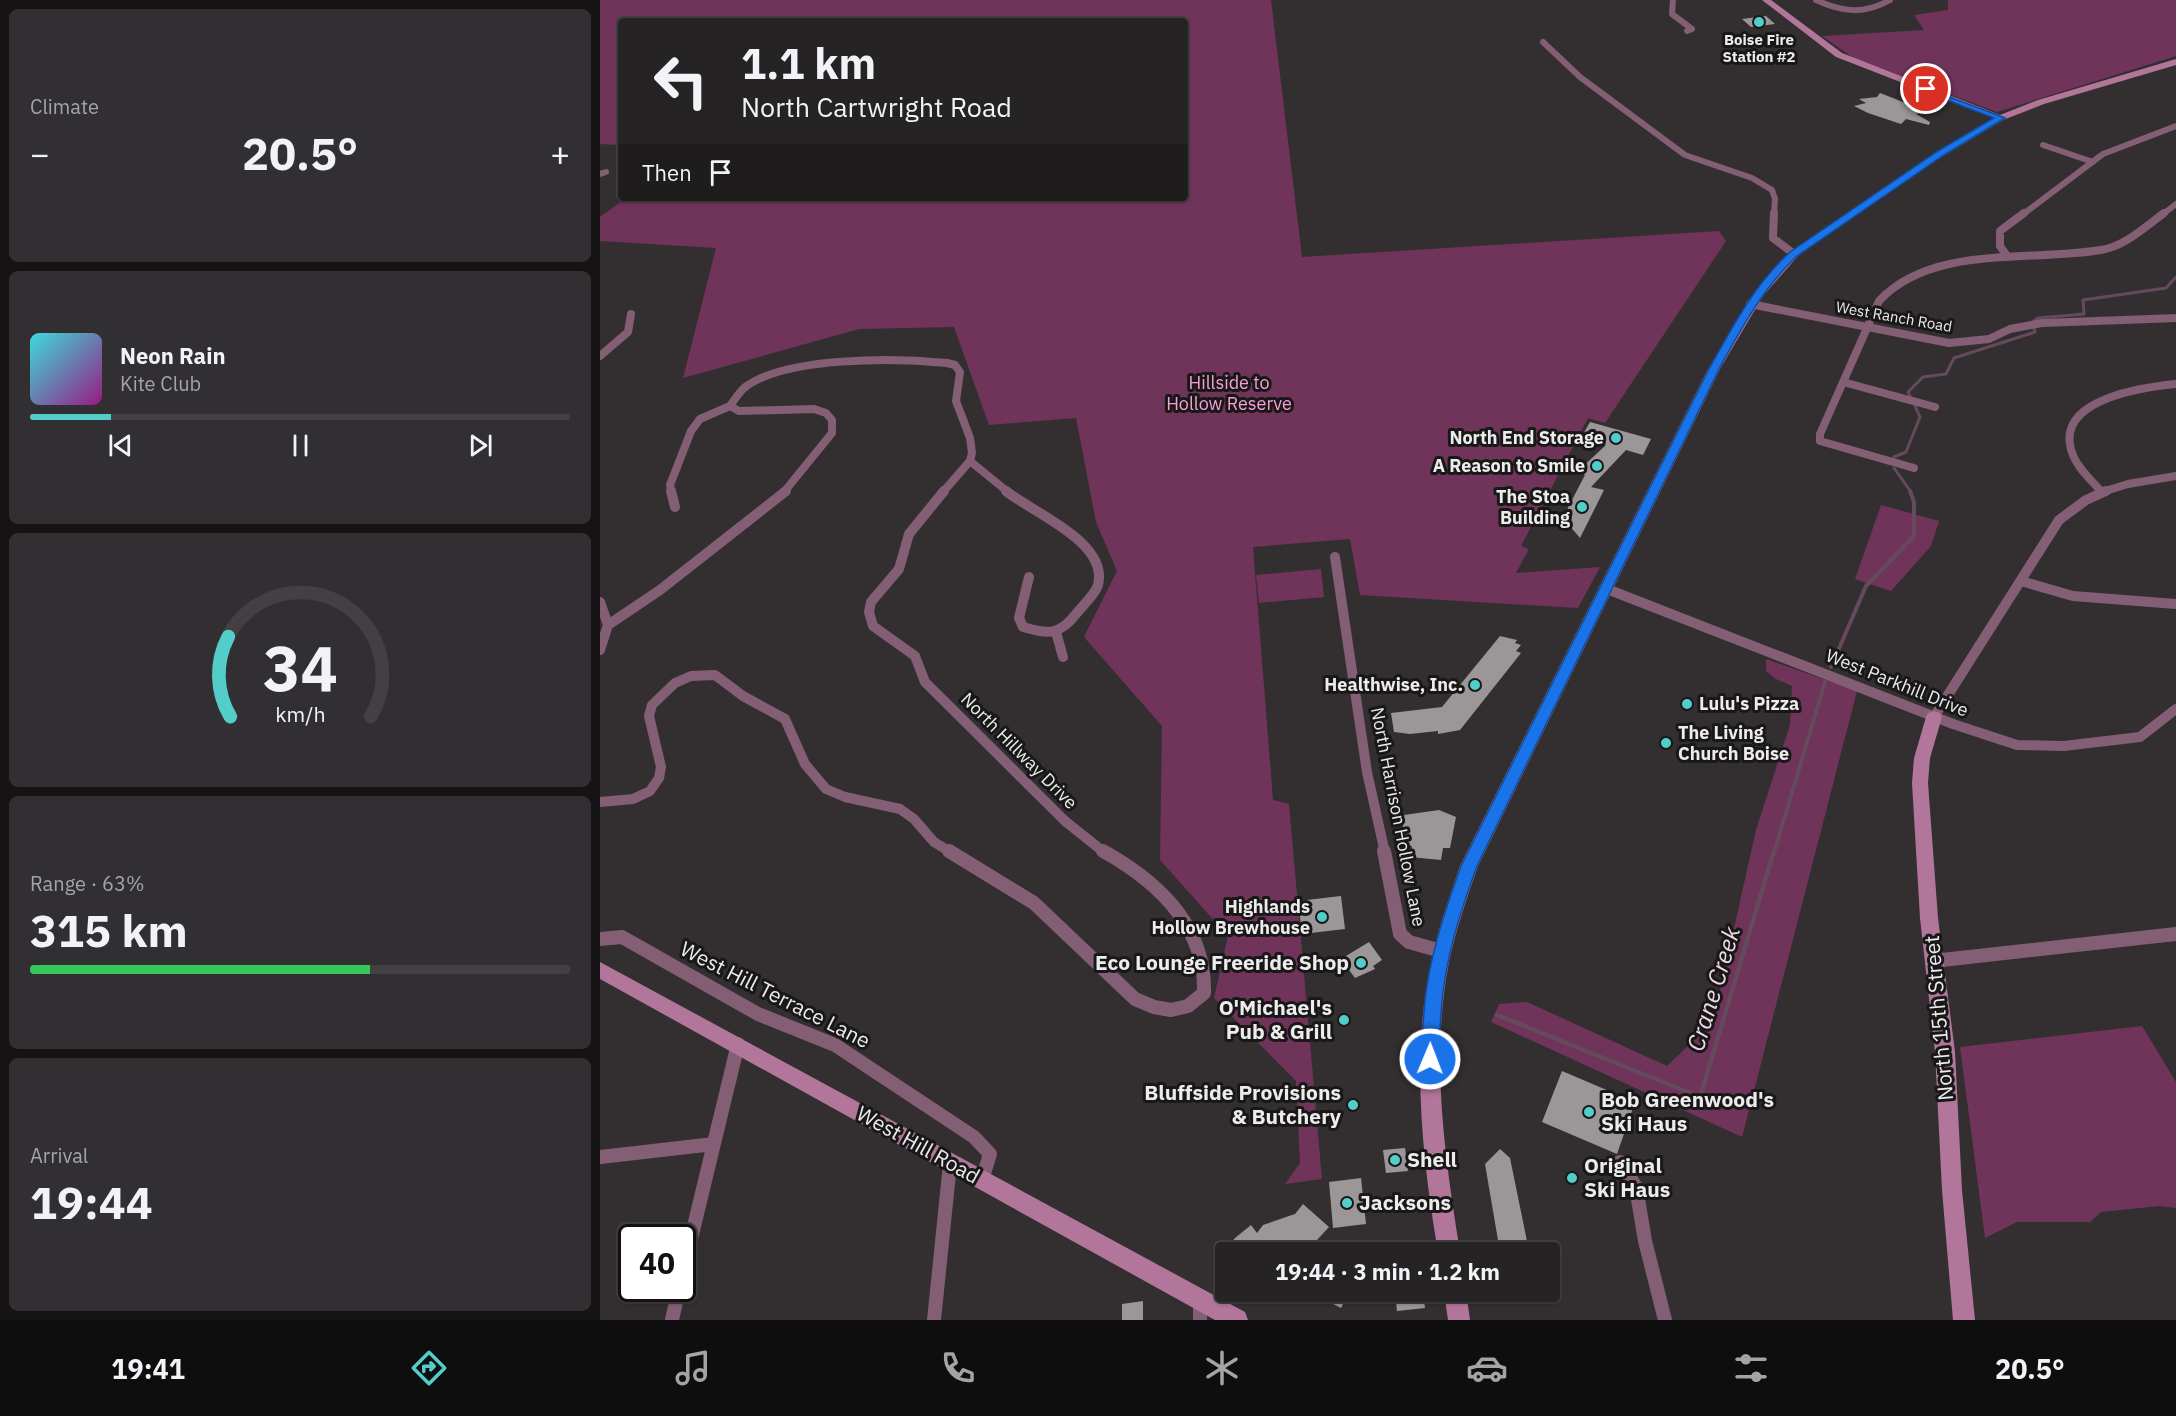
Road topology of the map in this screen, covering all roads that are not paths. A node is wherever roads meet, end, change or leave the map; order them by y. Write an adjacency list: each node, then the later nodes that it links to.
1 (1673, 0): 5 (street)
2 (1766, 0): 8 (street)
3 (1816, 0): 4 (street)
4 (1890, 0)
5 (1687, 31)
6 (1543, 42): 13 (street)
7 (2176, 62): 8 (street)
8 (2000, 118): 13 (street)
9 (2176, 126): 11 (street)
10 (2043, 146): 11 (street)
11 (2093, 162): 14 (street)
12 (2176, 204): 14 (street)
13 (1794, 254): 15 (street)
14 (2008, 257): 18 (street)
15 (1750, 304): 18 (street, West Ranch Road); 32 (street)
16 (631, 314): 19 (street)
17 (2176, 318): 18 (street, West Ranch Road)
18 (1867, 327): 20 (street)
19 (600, 356)
20 (1843, 382): 23 (street); 25 (street)
21 (2176, 384): 27 (street)
22 (730, 405): 24 (street); 28 (street); 35 (street)
23 (1935, 407)
24 (970, 461): 36 (street); 41 (street, North Hillway Drive)
25 (1914, 468)
26 (2176, 476): 27 (street)
27 (2101, 491): 31 (street)
28 (675, 507)
29 (1335, 557): 44 (street, North Harrison Hollow Lane)
30 (1029, 577): 36 (street)
31 (2021, 581): 34 (street); 40 (street)
32 (1607, 588): 40 (street, West Parkhill Drive); 44 (street)
33 (600, 602): 35 (street)
34 (2176, 604)
35 (608, 625): 37 (street)
36 (1056, 632): 38 (street)
37 (600, 650)
38 (1063, 657)
39 (2176, 709): 40 (street, West Parkhill Drive)
40 (1934, 717): 45 (street, North 15th Street)
41 (600, 802)
42 (2176, 934): 45 (street)
43 (600, 939): 52 (street, West Hill Terrace Lane)
44 (1441, 951): 54 (street)
45 (1934, 961): 63 (street, North 15th Street)
46 (600, 970): 47 (street, West Hill Road)
47 (738, 1044): 48 (street); 51 (street, West Hill Road)
48 (714, 1144): 49 (street); 53 (street)
49 (600, 1157)
50 (1620, 1162): 62 (street)
51 (950, 1164): 52 (street, West Hill Road); 59 (street)
52 (982, 1180): 57 (street, West Hill Road)
53 (695, 1224)
54 (1448, 1242)
55 (676, 1302): 58 (street)
56 (1456, 1302): 61 (street)
57 (1200, 1309): 60 (street, West Hill Road)
58 (672, 1320)
59 (934, 1320)
60 (1237, 1320)
61 (1459, 1320)
62 (1665, 1320)
63 (1964, 1320)

